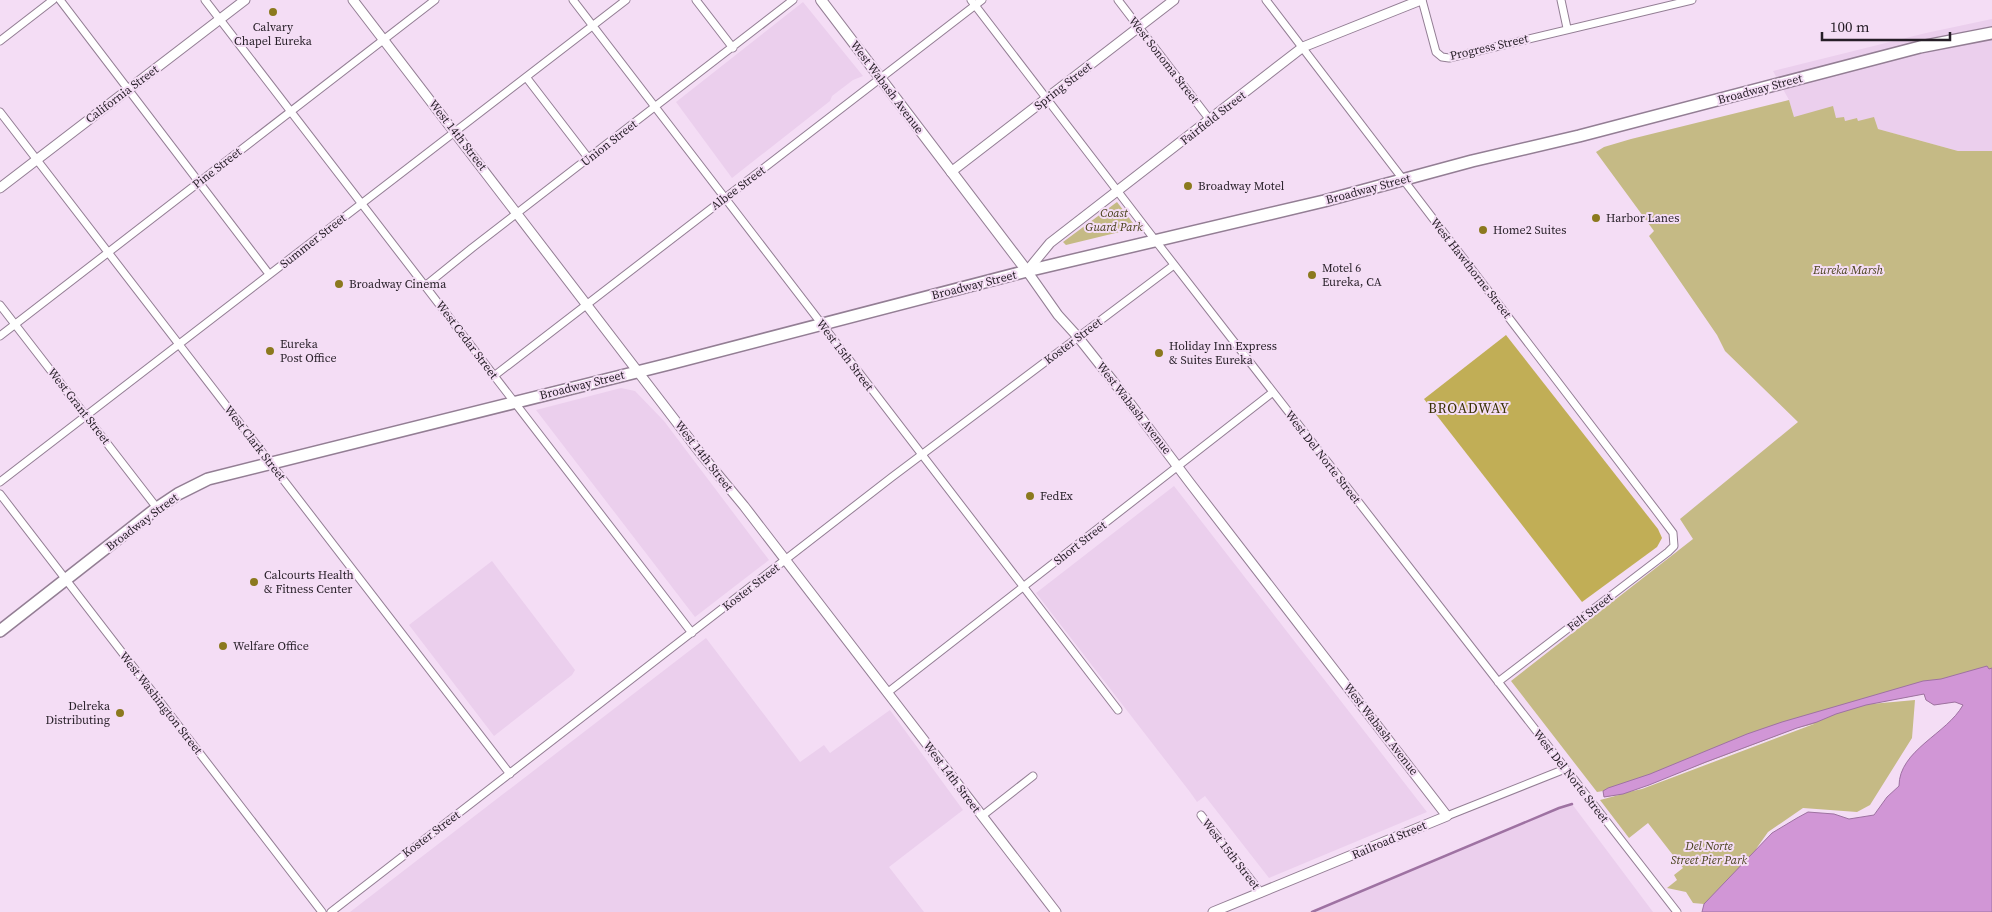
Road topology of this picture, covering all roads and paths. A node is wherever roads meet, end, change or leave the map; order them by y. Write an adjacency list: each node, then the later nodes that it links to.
1 (53, 0): 26 (street)
2 (60, 0): 31 (street)
3 (205, 0): 20 (street, West Cedar Street)
4 (245, 0): 20 (street, California Street)
5 (353, 0): 25 (street, West 14th Street)
6 (435, 0): 25 (street, Pine Street)
7 (573, 0): 21 (street, West 15th Street)
8 (626, 0): 21 (street, Summer Street)
9 (696, 0): 28 (street)
10 (793, 0): 28 (street, Union Street)
11 (821, 0): 30 (main road, West Wabash Avenue)
12 (982, 0): 19 (street, Albee Street)
13 (1118, 0): 22 (street, West Sonoma Street)
14 (1174, 0): 22 (street, Spring Street)
15 (1266, 0): 27 (street, West Hawthorne Street)
16 (1422, 0): 23 (street, Progress Street); 27 (street, Fairfield Street)
17 (1561, 0): 23 (street)
18 (1692, 0): 23 (street, Progress Street)
19 (973, 3): 30 (street, Albee Street); 32 (street, West Del Norte Street)
20 (220, 19): 31 (street, California Street); 35 (street, West Cedar Street)
21 (592, 26): 29 (street, Summer Street); 33 (street, West 15th Street)
22 (1139, 28): 32 (street, Spring Street); 36 (street, West Sonoma Street)
23 (1567, 28)
24 (1992, 33): 41 (highway, Broadway Street)
25 (384, 40): 35 (street, Pine Street); 37 (street, West 14th Street)
26 (0, 41)
27 (1303, 47): 36 (street, Fairfield Street); 41 (street, West Hawthorne Street)
28 (733, 48): 33 (street, Union Street)
29 (526, 77): 37 (street, Summer Street); 38 (street)
30 (881, 78): 40 (main road, West Wabash Avenue); 45 (street, Albee Street)
31 (128, 89): 39 (street, California Street); 42 (street)
32 (1046, 99): 40 (street, Spring Street); 44 (street, West Del Norte Street)
33 (655, 108): 38 (street, Union Street); 45 (street, West 15th Street)
34 (0, 112): 39 (street, West Clark Street)
35 (291, 112): 42 (street, Pine Street); 46 (street, West Cedar Street)
36 (1210, 120): 44 (street, Fairfield Street)
37 (455, 131): 46 (street, Summer Street); 47 (street, West 14th Street)
38 (589, 159): 47 (street, Union Street)
39 (37, 160): 43 (street, California Street); 49 (street, West Clark Street)
40 (952, 172): 51 (main road, West Wabash Avenue)
41 (1402, 180): 48 (highway, Broadway Street); 72 (street, West Hawthorne Street)
42 (199, 182): 49 (street, Pine Street); 52 (street)
43 (0, 188)
44 (1118, 192): 48 (street, West Del Norte Street); 51 (street, Fairfield Street)
45 (725, 198): 54 (street, Albee Street); 56 (street, West 15th Street)
46 (361, 203): 52 (street, Summer Street); 53 (street, West Cedar Street)
47 (518, 214): 53 (street, Union Street); 54 (street, West 14th Street)
48 (1154, 240): 50 (street, West Del Norte Street); 51 (highway, Broadway Street)
49 (108, 253): 57 (street, Pine Street); 60 (street, West Clark Street)
50 (1174, 265): 59 (street, Koster Street); 63 (street, West Del Norte Street)
51 (1028, 271): 56 (highway, Broadway Street); 59 (street, West Wabash Avenue)
52 (269, 274): 60 (street, Summer Street)
53 (425, 286): 62 (street, West Cedar Street)
54 (586, 304): 61 (street, West 14th Street); 62 (street, Albee Street)
55 (0, 305): 57 (street, West Grant Street)
56 (823, 324): 61 (highway, Broadway Street); 66 (street, West 15th Street)
57 (15, 325): 58 (street, Pine Street); 65 (street, West Grant Street)
58 (0, 336)
59 (1078, 337): 66 (street, Koster Street); 68 (street, West Wabash Avenue)
60 (178, 343): 65 (street, Summer Street); 67 (street, West Clark Street)
61 (639, 372): 64 (highway, Broadway Street); 73 (street, West 14th Street)
62 (494, 376): 64 (street, West Cedar Street)
63 (1273, 392): 68 (street, Short Street); 78 (street, West Del Norte Street)
64 (514, 402): 67 (highway, Broadway Street); 77 (street, West Cedar Street)
65 (86, 416): 69 (street, Summer Street); 71 (street, West Grant Street)
66 (923, 456): 73 (street, Koster Street); 75 (street, West 15th Street)
67 (271, 463): 71 (highway, Broadway Street); 82 (street, West Clark Street)
68 (1178, 466): 75 (street, Short Street); 86 (street, West Wabash Avenue)
69 (0, 482)
70 (0, 494): 74 (street, West Washington Street)
71 (157, 508): 74 (highway, Broadway Street)
72 (1674, 538): 78 (street, Felt Street)
73 (784, 560): 77 (street, Koster Street); 79 (street, West 14th Street)
74 (66, 579): 76 (highway, Broadway Street); 88 (street, West Washington Street)
75 (1023, 586): 79 (street, Short Street); 80 (street, West 15th Street)
76 (0, 631)
77 (692, 632): 82 (street, Koster Street)
78 (1498, 682): 81 (street, West Del Norte Street)
79 (887, 693): 85 (street, West 14th Street)
80 (1118, 710)
81 (1565, 769): 86 (street, Railroad Street); 92 (street, West Del Norte Street)
82 (510, 774): 89 (street, Koster Street)
83 (1034, 776): 85 (street)
84 (1202, 815): 87 (street, West 15th Street)
85 (982, 816): 90 (street, West 14th Street)
86 (1448, 816): 87 (street, Railroad Street)
87 (1261, 893): 91 (street, Railroad Street)
88 (322, 912)
89 (331, 912)
90 (1056, 912)
91 (1213, 912)
92 (1677, 912)

